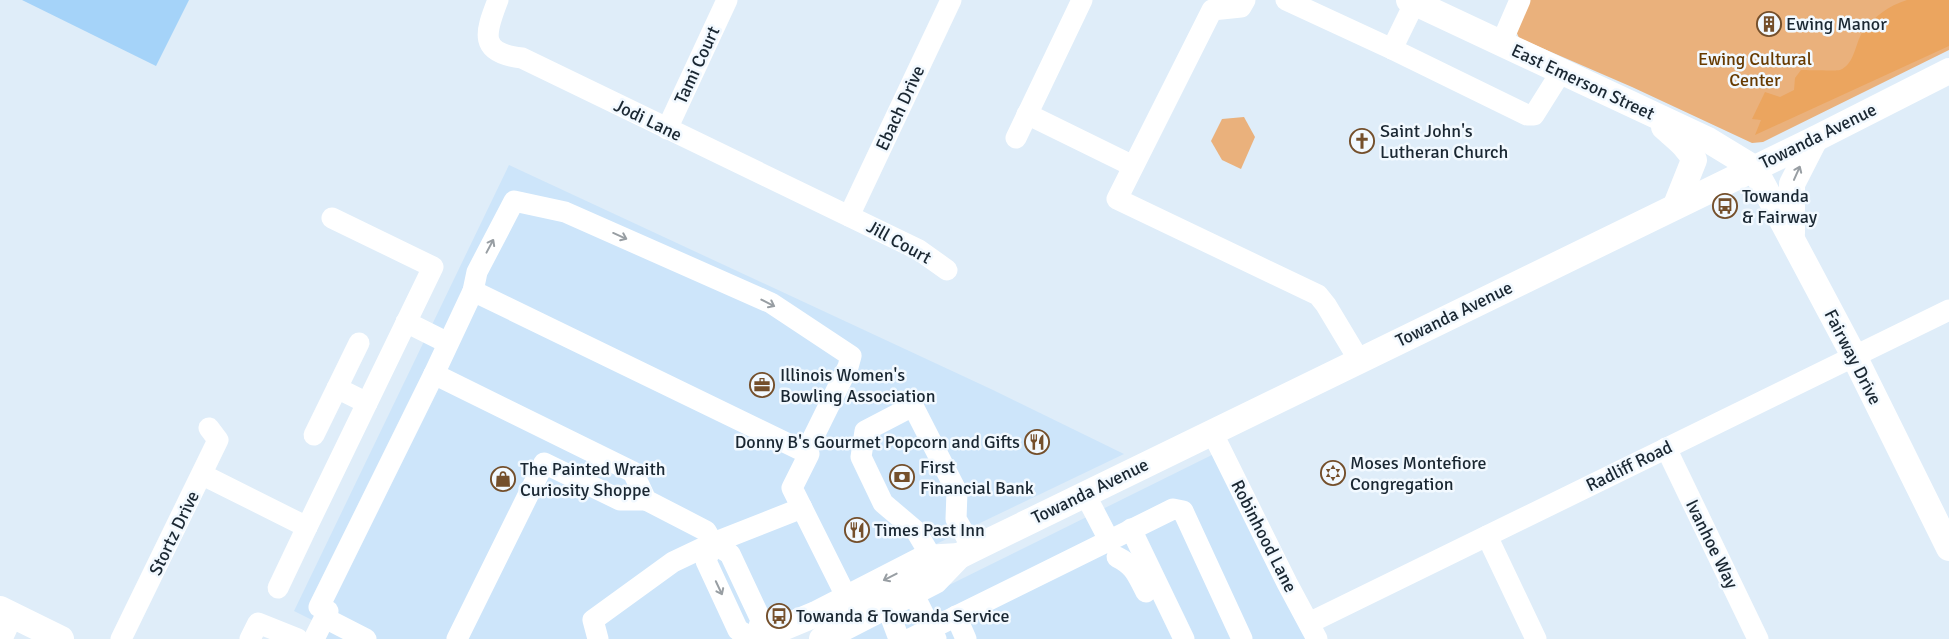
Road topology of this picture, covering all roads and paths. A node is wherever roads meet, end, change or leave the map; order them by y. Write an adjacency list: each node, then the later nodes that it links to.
1 (498, 0): 15 (street, Jodi Lane)
2 (727, 0): 15 (street, Tami Court)
3 (951, 0): 21 (street, Ebach Drive)
4 (1082, 0): 14 (street)
5 (1245, 0): 18 (street)
6 (1286, 0): 10 (street)
7 (1520, 0): 9 (street)
8 (1412, 1): 9 (main road, East Emerson Street); 10 (street)
9 (1501, 44): 12 (main road, East Emerson Street)
10 (1392, 48): 12 (street)
11 (1949, 71): 17 (main road, Towanda Avenue)
12 (1561, 72): 13 (main road, East Emerson Street)
13 (1649, 113): 19 (main road, East Emerson Street); 20 (main road)
14 (1027, 114): 16 (street); 18 (street)
15 (668, 129): 21 (street, Jodi Lane)
16 (1016, 138)
17 (1815, 139): 19 (main road, Towanda Avenue); 23 (main road, one-way to 17)
18 (1133, 166): 31 (street)
19 (1754, 168): 20 (main road, Towanda Avenue); 23 (main road, Fairway Drive)
20 (1676, 205): 31 (main road, Towanda Avenue)
21 (849, 216): 24 (street, Jill Court)
22 (332, 218): 27 (street)
23 (1792, 238): 30 (main road, Fairway Drive)
24 (946, 270)
25 (473, 291): 29 (street); 39 (street); 39 (street, one-way to 39)
26 (1949, 310): 30 (street, Radliff Road)
27 (406, 322): 29 (street); 34 (street)
28 (359, 343): 33 (street)
29 (448, 343): 32 (street)
30 (1854, 356): 38 (street, Radliff Road); 48 (main road, Fairway Drive)
31 (1359, 360): 36 (main road, Towanda Avenue)
32 (434, 374): 42 (street); 57 (street)
33 (337, 388): 34 (street); 37 (street)
34 (367, 403): 44 (street)
35 (209, 428): 40 (street, Stortz Drive)
36 (1212, 432): 41 (main road, Towanda Avenue); 59 (street, Robinhood Lane)
37 (314, 435)
38 (1666, 448): 46 (street, Radliff Road); 78 (street, Ivanhoe Way)
39 (806, 452): 43 (street)
40 (203, 475): 44 (street); 62 (street, Stortz Drive)
41 (1085, 494): 49 (street); 50 (main road, Towanda Avenue)
42 (646, 500): 47 (street); 67 (street)
43 (802, 508): 47 (street); 54 (street)
44 (306, 526): 52 (street)
45 (1131, 529): 49 (street); 75 (street); 76 (street)
46 (1487, 536): 59 (street, Radliff Road); 77 (street)
47 (713, 543): 68 (street); 69 (street)
48 (1949, 548)
49 (1113, 549): 58 (street); 74 (street)
50 (966, 552): 51 (main road, Towanda Avenue); 51 (street)
51 (937, 566): 53 (main road); 54 (main road, Towanda Avenue, one-way to 54)
52 (278, 588)
53 (914, 593): 55 (main road); 58 (street)
54 (847, 598): 69 (main road, Towanda Avenue)
55 (887, 607): 70 (main road); 71 (street)
56 (7, 612): 60 (street); 61 (main road)
57 (325, 618): 65 (street); 66 (street)
58 (943, 629): 72 (street); 73 (street)
59 (1313, 631)
60 (2, 639)
61 (61, 639)
62 (121, 639)
63 (250, 639): 64 (street)
64 (298, 639)
65 (314, 639)
66 (366, 639)
67 (457, 639)
68 (598, 639)
69 (755, 639)
70 (823, 639)
71 (900, 639)
72 (910, 639)
73 (966, 639)
74 (1169, 639)
75 (1184, 639)
76 (1242, 639)
77 (1536, 639)
78 (1758, 639)

